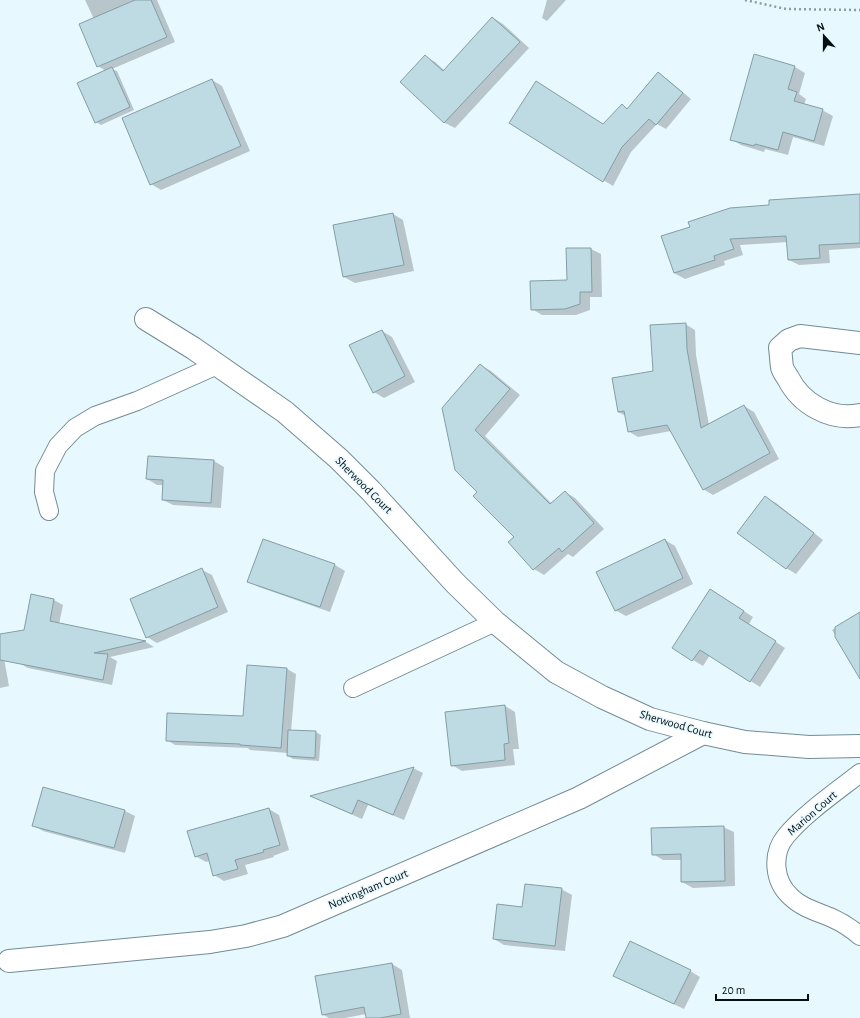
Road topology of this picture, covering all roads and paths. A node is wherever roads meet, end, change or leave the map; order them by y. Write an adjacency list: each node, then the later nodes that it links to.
1 (745, 0): 2 (path)
2 (860, 10)
3 (146, 319): 5 (street, Sherwood Court)
4 (860, 343): 6 (street)
5 (217, 365): 7 (lane); 8 (street, Sherwood Court)
6 (860, 415)
7 (49, 511)
8 (495, 622): 9 (lane); 10 (street, Sherwood Court)
9 (353, 688)
10 (703, 733): 11 (street, Sherwood Court); 14 (street, Nottingham Court)
11 (860, 746)
12 (860, 773): 13 (lane, Marion Court)
13 (860, 936)
14 (9, 961)

